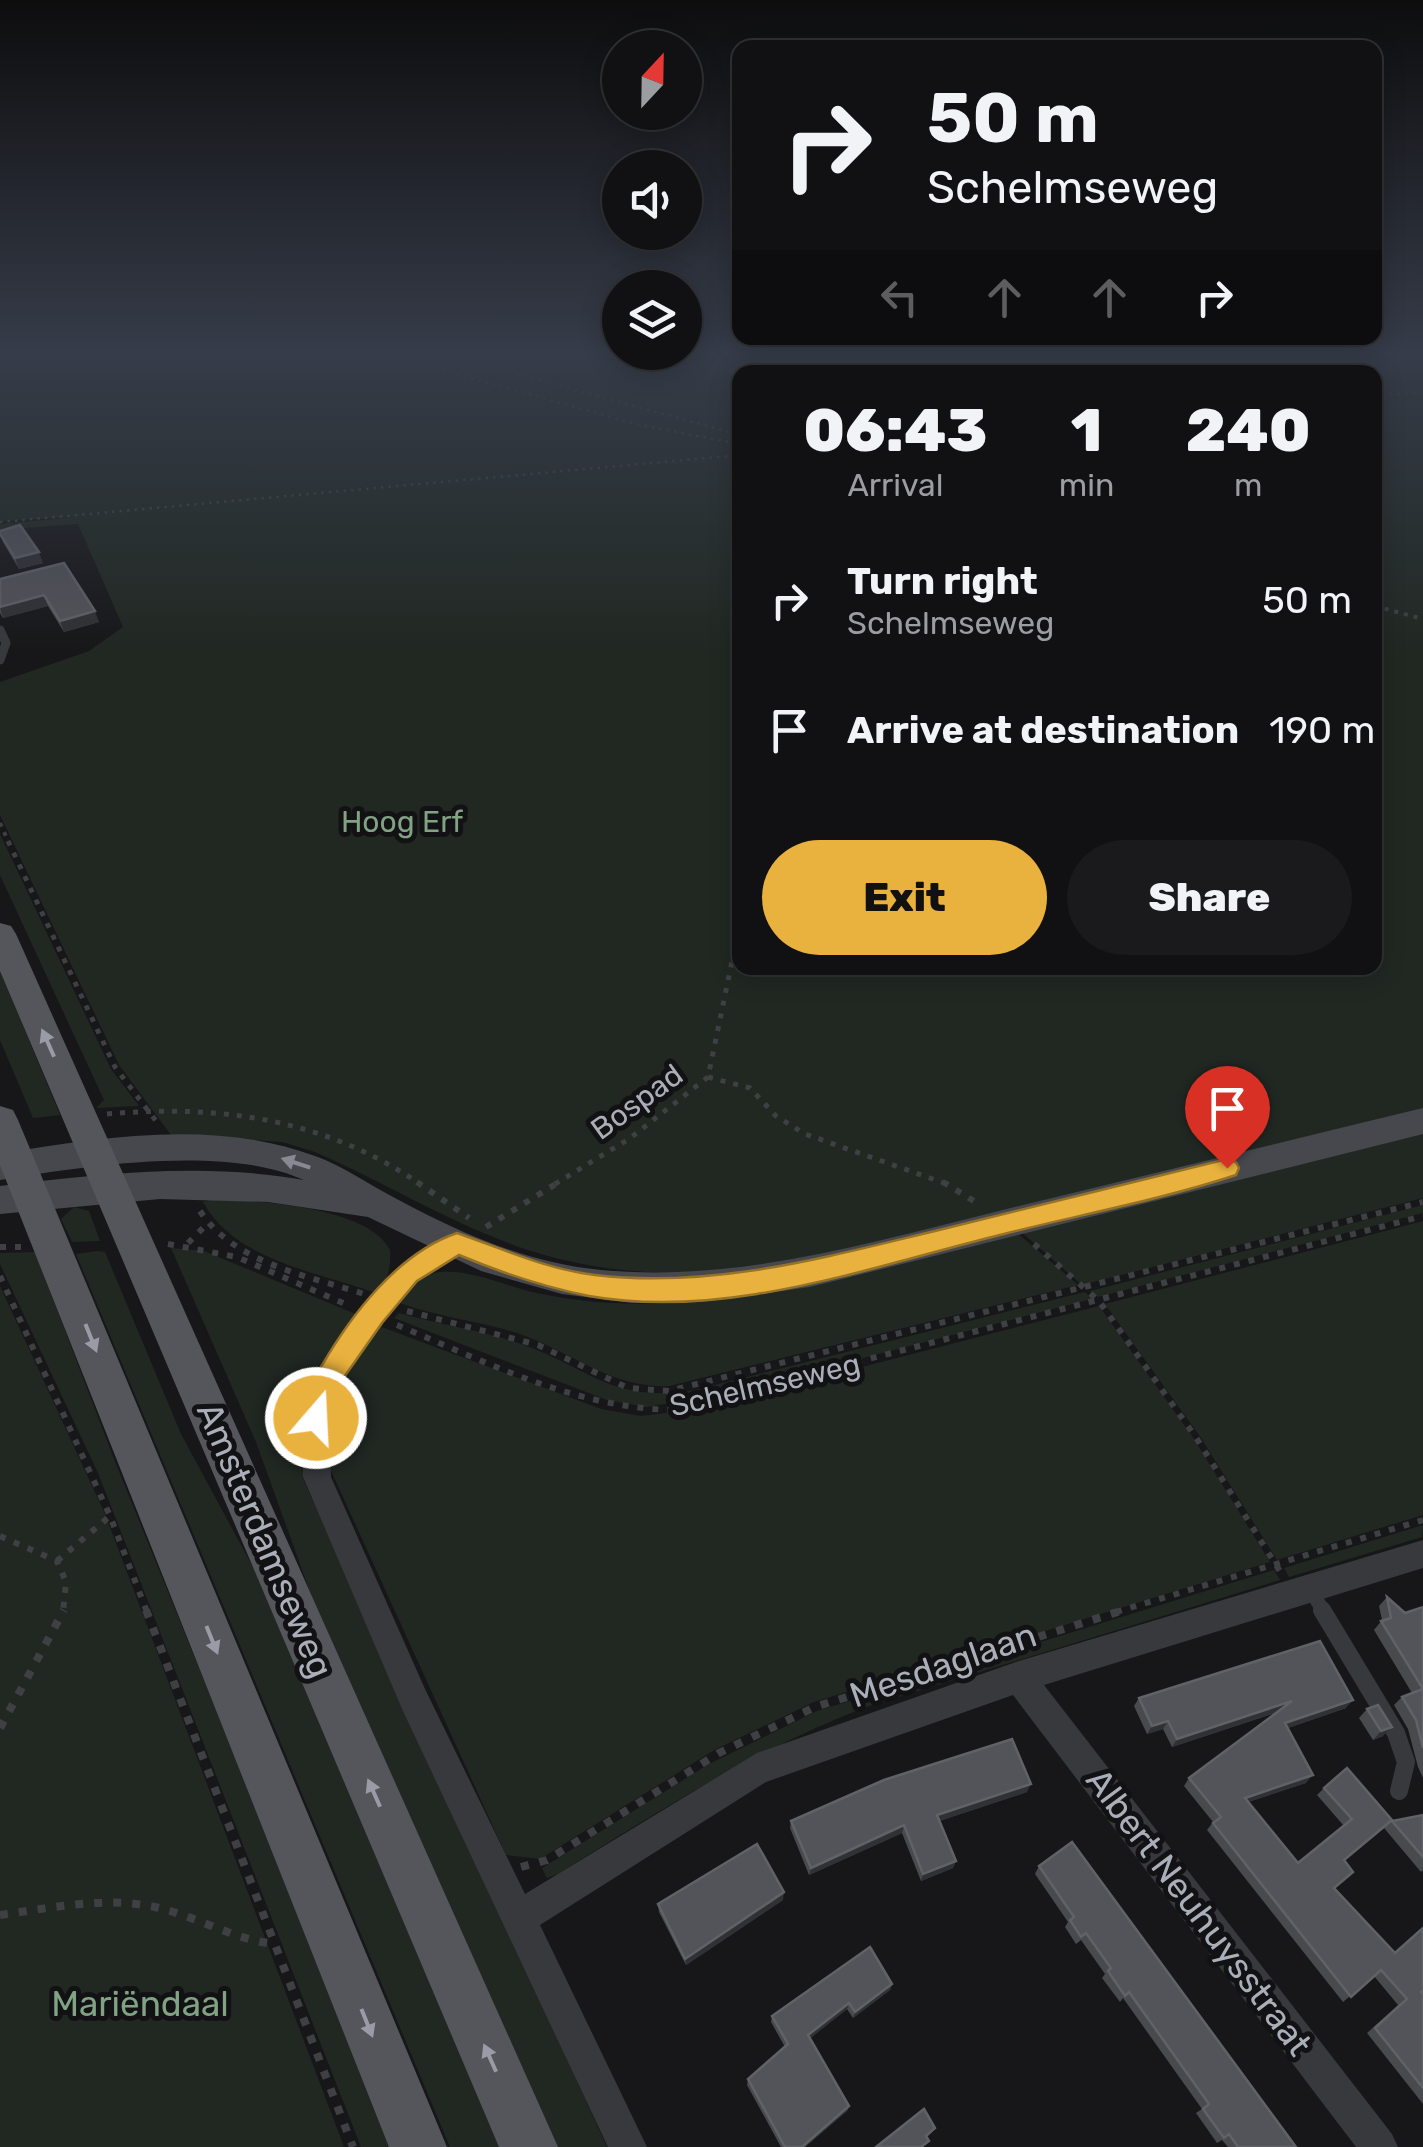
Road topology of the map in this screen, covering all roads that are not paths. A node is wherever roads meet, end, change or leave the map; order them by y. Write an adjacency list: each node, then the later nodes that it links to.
1 (0, 630): 2 (lane)
2 (0, 660)
3 (0, 934): 6 (main road, Amsterdamseweg, one-way to 3)
4 (0, 1120): 7 (main road)
5 (1423, 1120): 8 (main road)
6 (104, 1172): 7 (main road); 8 (main road); 15 (main road, Amsterdamseweg, one-way to 6)
7 (12, 1182): 14 (main road, one-way to 14)
8 (457, 1244): 13 (street)
9 (1423, 1554): 10 (street, Mesdaglaan)
10 (1309, 1588): 11 (street, Mesdaglaan); 12 (lane)
11 (1019, 1677): 13 (street, Mesdaglaan); 17 (street, Albert Neuhuysstraat)
12 (1399, 1791)
13 (519, 1918): 16 (street)
14 (418, 2147)
15 (529, 2147)
16 (628, 2147)
17 (1379, 2147)

